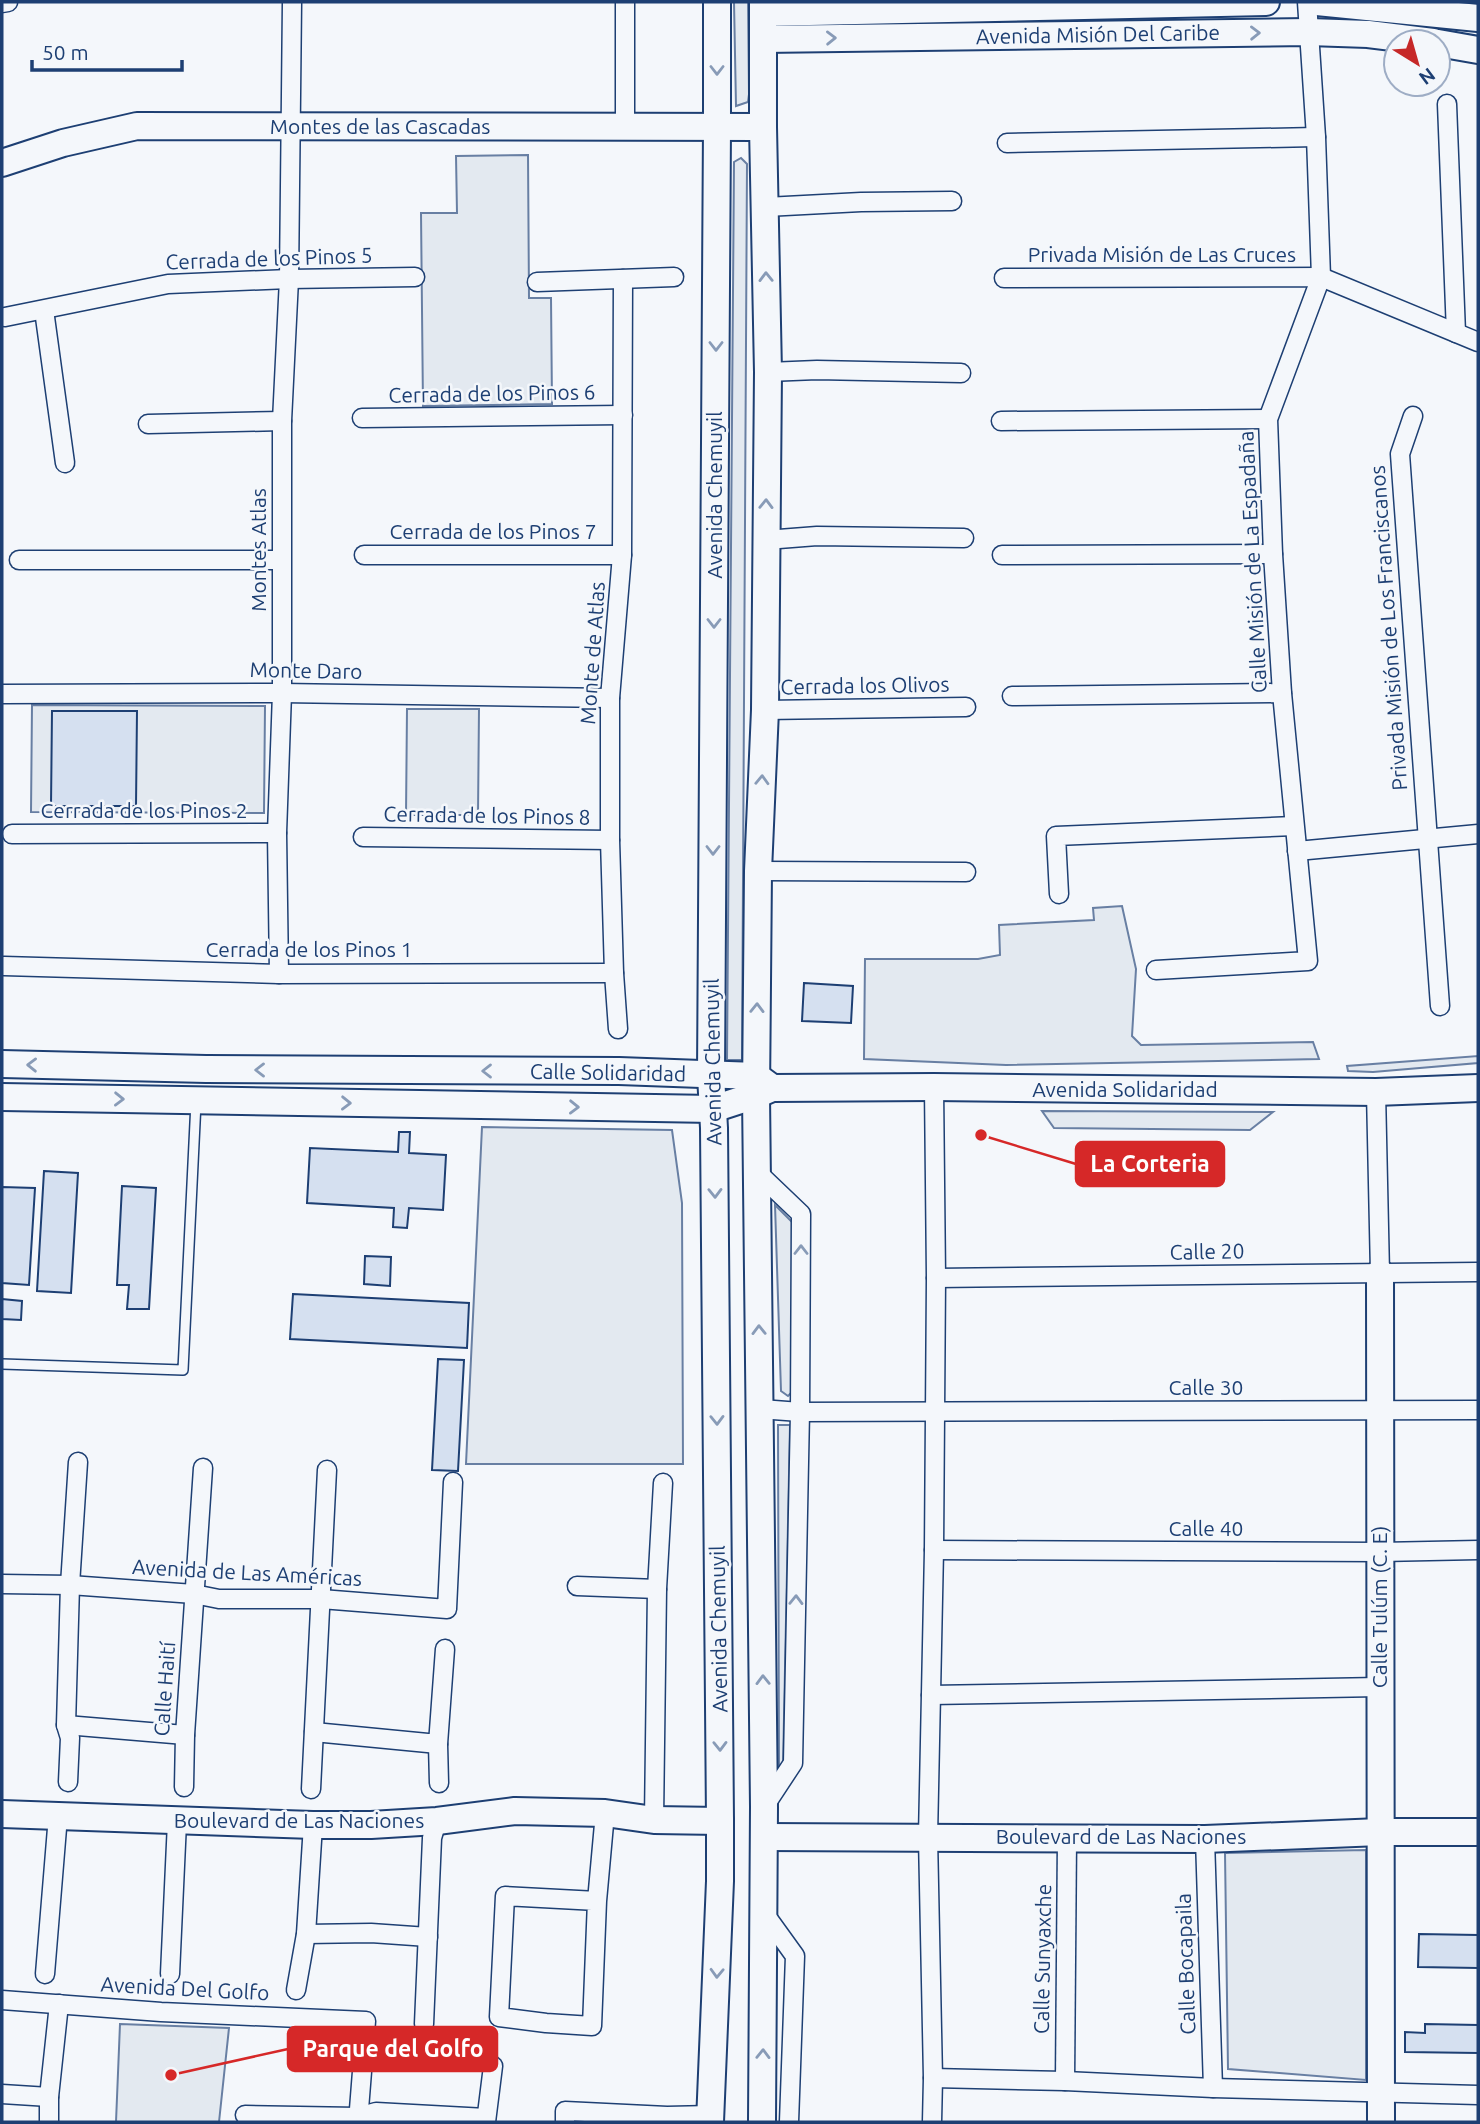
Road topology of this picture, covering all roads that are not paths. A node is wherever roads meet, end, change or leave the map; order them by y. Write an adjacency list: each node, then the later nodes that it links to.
1 (8, 2): 9 (street)
2 (292, 2): 19 (street, Montes Atlas)
3 (625, 2): 20 (street)
4 (717, 2): 21 (main road, Avenida Chemuyil, one-way to 21)
5 (1266, 2): 8 (main road, Avenida Misión Del Caribe)
6 (1307, 2): 12 (street, Calle Misión de La Espadaña)
7 (1317, 2): 11 (main road)
8 (1168, 3): 10 (main road, Avenida Misión Del Caribe); 13 (street)
9 (2, 4)
10 (763, 7): 15 (main road, Avenida Chemuyil)
11 (1478, 18)
12 (1309, 32): 13 (main road, Avenida Misión Del Caribe, one-way to 12); 14 (main road, Avenida Misión Del Caribe); 23 (street, Calle Misión de La Espadaña)
13 (1169, 34): 15 (main road, Avenida Misión Del Caribe, one-way to 13)
14 (1382, 36)
15 (763, 39): 22 (main road, Avenida Chemuyil)
16 (1452, 45): 17 (main road)
17 (1478, 50)
18 (1447, 104): 37 (street)
19 (289, 127): 20 (main road, Montes de las Cascadas); 25 (main road, Montes de las Cascadas); 32 (street, Montes Atlas)
20 (625, 127): 21 (main road, Montes de las Cascadas)
21 (718, 127): 22 (main road, Montes de las Cascadas); 82 (main road, Avenida Chemuyil, one-way to 82)
22 (763, 127): 27 (main road, Avenida Chemuyil)
23 (1316, 137): 24 (street); 28 (street, Calle Misión de La Espadaña)
24 (1007, 143)
25 (2, 163)
26 (951, 201): 27 (street)
27 (766, 207): 39 (main road, Avenida Chemuyil, one-way to 27)
28 (1321, 276): 31 (street, Privada Misión de Las Cruces); 37 (street); 44 (street, Calle Misión de La Espadaña)
29 (415, 277): 32 (street, Cerrada de los Pinos 5)
30 (674, 277): 33 (street)
31 (1004, 278)
32 (289, 279): 35 (street, Cerrada de los Pinos 5); 45 (street, Montes Atlas)
33 (623, 279): 34 (street); 41 (street, Monte de Atlas)
34 (537, 282)
35 (44, 310): 36 (street, Cerrada de los Pinos 5); 48 (street)
36 (5, 317)
37 (1456, 333): 38 (street)
38 (1478, 341)
39 (768, 372): 40 (street); 50 (main road, Avenida Chemuyil, one-way to 39)
40 (961, 373)
41 (623, 415): 43 (street, Cerrada de los Pinos 6); 53 (street, Monte de Atlas)
42 (1413, 416): 69 (street, Privada Misión de Los Franciscanos)
43 (362, 418)
44 (1268, 419): 46 (street); 51 (street, Calle Misión de La Espadaña)
45 (282, 421): 47 (street); 56 (street, Montes Atlas)
46 (1001, 421)
47 (148, 424)
48 (65, 463)
49 (964, 538): 50 (street)
50 (766, 540): 63 (main road, Avenida Chemuyil)
51 (1273, 554): 54 (street); 58 (street, Calle Misión de La Espadaña)
52 (364, 555): 53 (street, Cerrada de los Pinos 7)
53 (622, 555): 61 (street, Monte de Atlas)
54 (1002, 555)
55 (19, 560): 56 (street)
56 (281, 560): 57 (street, Montes Atlas)
57 (282, 693): 59 (street, Monte Daro); 61 (street, Monte Daro); 65 (street, Montes Atlas)
58 (1282, 693): 60 (street); 64 (street, Calle Misión de La Espadaña)
59 (2, 694)
60 (1012, 696)
61 (610, 698): 70 (street, Monte de Atlas)
62 (966, 707): 63 (street, Cerrada los Olivos)
63 (765, 710): 72 (main road, Avenida Chemuyil, one-way to 63)
64 (1294, 826): 71 (street, Calle Misión de La Espadaña); 74 (street)
65 (276, 833): 66 (street, Cerrada de los Pinos 2); 78 (street, Montes Atlas)
66 (12, 834)
67 (1478, 834): 69 (street)
68 (363, 837): 70 (street, Cerrada de los Pinos 8)
69 (1427, 839): 71 (street); 79 (street, Privada Misión de Los Franciscanos)
70 (610, 840): 77 (street, Monte de Atlas)
71 (1297, 851): 76 (street, Calle Misión de La Espadaña)
72 (758, 871): 73 (street); 83 (main road, Avenida Chemuyil, one-way to 72)
73 (966, 872)
74 (1059, 894)
75 (4, 966): 78 (street, Cerrada de los Pinos 1)
76 (1156, 970)
77 (614, 973): 78 (street, Cerrada de los Pinos 1); 80 (street, Monte de Atlas)
78 (279, 974)
79 (1440, 1006)
80 (618, 1029)
81 (2, 1064): 82 (main road, Calle Solidaridad, one-way to 81)
82 (711, 1076): 83 (main road, Calle Solidaridad); 89 (main road, Avenida Chemuyil)
83 (761, 1086): 84 (main road, Avenida Solidaridad); 89 (main road, Calle Solidaridad); 90 (main road, Avenida Chemuyil)
84 (934, 1087): 86 (main road, Avenida Solidaridad); 93 (street)
85 (1478, 1088): 86 (main road, Avenida Solidaridad)
86 (1376, 1092): 92 (street, Calle Tulúm (C. E))
87 (2, 1097): 88 (main road, Calle Solidaridad, one-way to 88)
88 (196, 1101): 89 (main road, Calle Solidaridad, one-way to 89); 94 (lane)
89 (713, 1109): 131 (main road, Avenida Chemuyil, one-way to 131)
90 (756, 1171): 95 (main road, Avenida Chemuyil, one-way to 90); 99 (street, one-way to 90)
91 (1478, 1272): 92 (street, Calle 20)
92 (1380, 1273): 93 (street, Calle 20); 96 (main road, Calle Tulúm (C. E))
93 (936, 1278): 98 (street)
94 (2, 1364)
95 (760, 1409): 99 (street, Calle 30); 125 (main road, Avenida Chemuyil, one-way to 95)
96 (1380, 1410): 97 (street, Calle 30); 98 (street, Calle 30); 107 (main road, Calle Tulúm (C. E))
97 (1478, 1410)
98 (934, 1411): 99 (street, Calle 30); 105 (street)
99 (800, 1412): 125 (street, one-way to 99)
100 (78, 1462): 109 (street)
101 (203, 1468): 112 (street, Calle Haití)
102 (327, 1470): 113 (street)
103 (453, 1482): 113 (street, Avenida de Las Américas)
104 (663, 1483): 111 (street)
105 (934, 1550): 107 (street, Calle 40); 116 (street)
106 (1478, 1550): 107 (street, Calle 40)
107 (1380, 1552): 115 (main road, Calle Tulúm (C. E))
108 (2, 1584): 109 (street, Avenida de Las Américas)
109 (70, 1585): 112 (street, Avenida de Las Américas); 117 (street)
110 (577, 1586): 111 (street)
111 (657, 1589): 129 (street)
112 (194, 1594): 113 (street, Avenida de Las Américas); 119 (street, Calle Haití)
113 (321, 1599): 118 (street)
114 (445, 1649): 120 (street)
115 (1380, 1687): 116 (street); 134 (main road, Calle Tulúm (C. E))
116 (931, 1695): 137 (street)
117 (66, 1725): 119 (street); 121 (street)
118 (314, 1732): 120 (street); 124 (street)
119 (185, 1735): 123 (street, Calle Haití)
120 (438, 1744): 122 (street)
121 (68, 1782)
122 (439, 1783)
123 (184, 1787)
124 (311, 1789)
125 (764, 1807): 136 (main road, Avenida Chemuyil)
126 (605, 1813): 129 (main road, Boulevard de Las Naciones); 130 (main road, Boulevard de Las Naciones); 140 (street)
127 (2, 1814): 128 (main road, Boulevard de Las Naciones)
128 (58, 1816): 132 (main road, Boulevard de Las Naciones); 144 (street)
129 (654, 1820): 131 (main road, Boulevard de Las Naciones)
130 (437, 1821): 133 (main road, Boulevard de Las Naciones); 143 (street)
131 (720, 1821): 159 (main road, Avenida Chemuyil, one-way to 159)
132 (177, 1822): 133 (main road, Boulevard de Las Naciones); 145 (street)
133 (313, 1825): 142 (street)
134 (1380, 1832): 135 (main road, Boulevard de Las Naciones); 139 (main road, Boulevard de Las Naciones); 154 (main road, Calle Tulúm (C. E))
135 (1478, 1832)
136 (764, 1837): 137 (main road, Boulevard de Las Naciones); 141 (main road, Avenida Chemuyil)
137 (928, 1837): 138 (main road, Boulevard de Las Naciones); 151 (street)
138 (1067, 1838): 139 (main road, Boulevard de Las Naciones); 152 (street, Calle Sunyaxche)
139 (1205, 1839): 153 (street, Calle Bocapaila)
140 (597, 1901): 140 (street)
141 (765, 1913): 164 (main road, Avenida Chemuyil, one-way to 141); 165 (street)
142 (306, 1934): 143 (street); 146 (street)
143 (428, 1937): 149 (street)
144 (45, 1974)
145 (170, 1974)
146 (296, 1990)
147 (2, 2000): 148 (street, Avenida Del Golfo)
148 (59, 2004): 157 (street); 160 (street, Avenida Del Golfo)
149 (424, 2024)
150 (493, 2066): 161 (street)
151 (933, 2078): 152 (street); 166 (street)
152 (1065, 2081): 153 (street)
153 (1213, 2088): 154 (street)
154 (1380, 2092): 156 (street); 167 (main road, Calle Tulúm (C. E))
155 (2, 2094): 157 (street)
156 (1478, 2095)
157 (49, 2097): 162 (street)
158 (245, 2115): 160 (street)
159 (711, 2119): 163 (street)
160 (358, 2120): 161 (street)
161 (486, 2120)
162 (49, 2122)
163 (565, 2122)
164 (762, 2122)
165 (789, 2122)
166 (932, 2122)
167 (1381, 2122)

